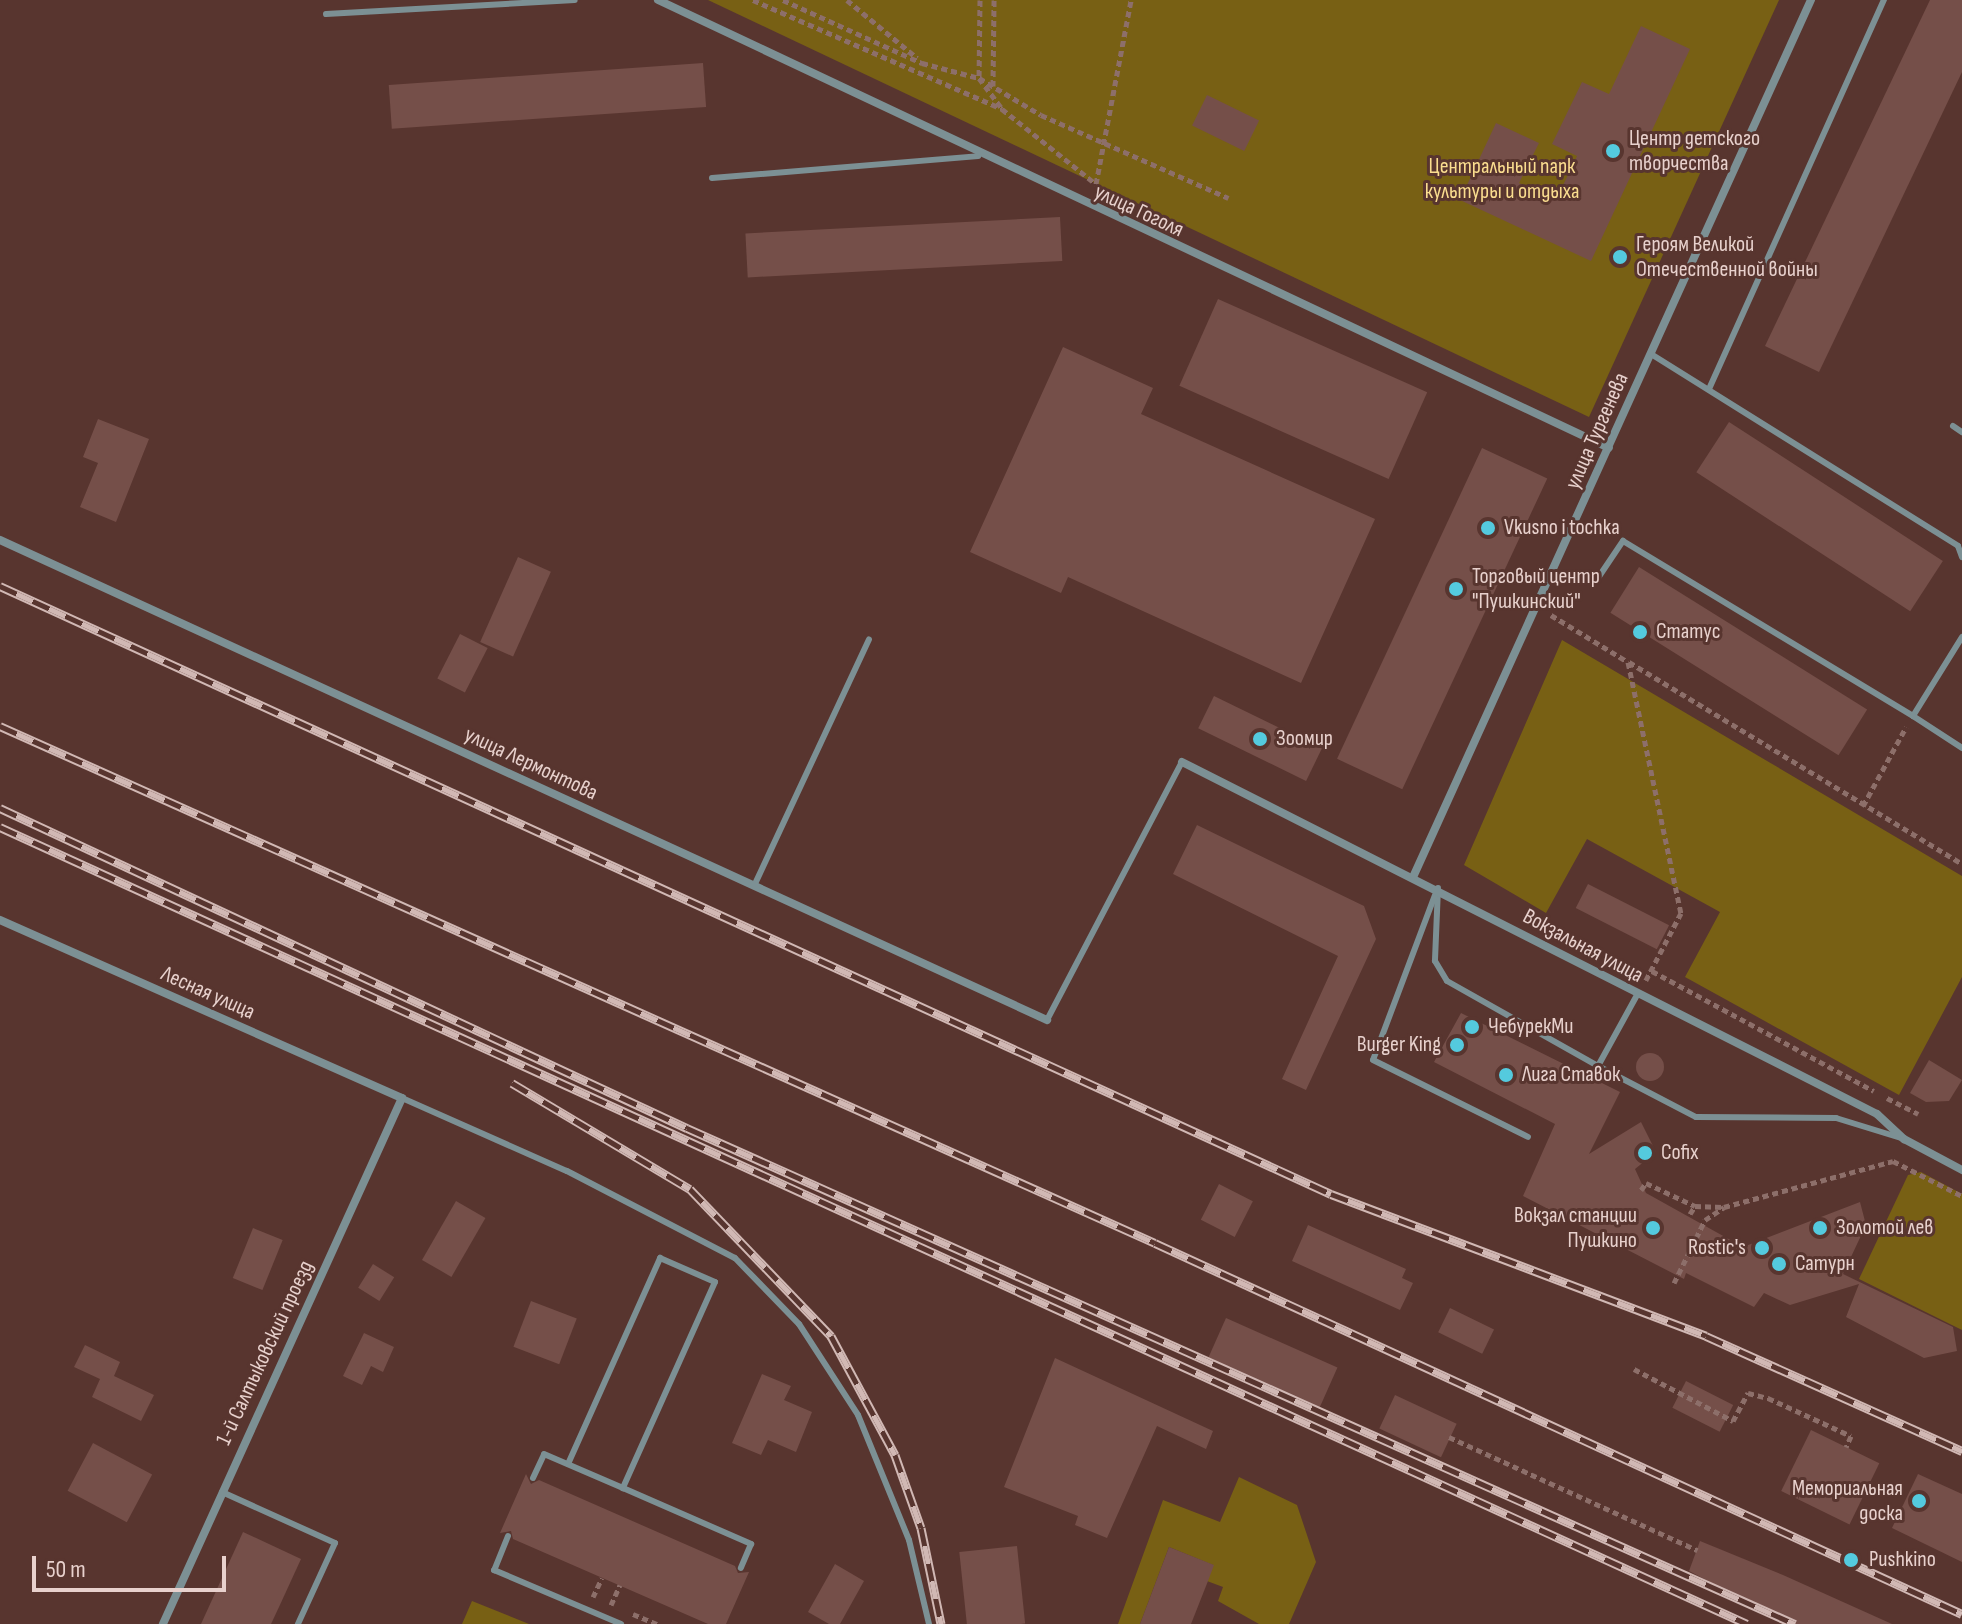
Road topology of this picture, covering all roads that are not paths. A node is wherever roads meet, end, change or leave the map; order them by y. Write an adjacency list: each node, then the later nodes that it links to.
1 (575, 0): 5 (lane)
2 (658, 0): 6 (street, улица Гоголя)
3 (1811, 0): 8 (street, улица Тургенева)
4 (1884, 0): 9 (lane)
5 (326, 14)
6 (978, 156): 7 (lane); 12 (street, улица Гоголя)
7 (712, 178)
8 (1651, 354): 9 (lane); 12 (street, улица Тургенева)
9 (1709, 389): 14 (lane)
10 (1953, 426): 11 (lane)
11 (1962, 432)
12 (1609, 448): 15 (street, улица Тургенева)
13 (0, 540): 22 (street, улица Лермонтова)
14 (1962, 557)
15 (1552, 575): 18 (lane); 21 (street, улица Тургенева)
16 (1962, 637): 18 (lane)
17 (869, 639): 22 (lane)
18 (1913, 716): 19 (lane)
19 (1962, 748)
20 (1182, 762): 21 (street, Вокзальная улица); 26 (lane)
21 (1414, 875): 23 (street, Вокзальная улица)
22 (754, 886): 26 (street, улица Лермонтова)
23 (1438, 888): 25 (street, Вокзальная улица); 27 (lane); 29 (lane)
24 (0, 920): 28 (street, Лесная улица)
25 (1637, 995): 27 (lane); 30 (street, Вокзальная улица)
26 (1047, 1020)
27 (1598, 1066): 30 (lane)
28 (402, 1098): 35 (street, 1-й Салтыковский проезд); 43 (lane)
29 (1528, 1137)
30 (1904, 1139): 31 (street, Вокзальная улица)
31 (1962, 1170)
32 (568, 1464): 33 (lane); 34 (lane); 34 (lane)
33 (533, 1478)
34 (623, 1488): 37 (lane)
35 (221, 1491): 39 (street, 1-й Салтыковский проезд); 40 (lane)
36 (508, 1536): 38 (lane)
37 (741, 1568)
38 (599, 1614): 41 (lane); 42 (lane)
39 (163, 1624)
40 (298, 1624)
41 (595, 1624)
42 (621, 1624)
43 (929, 1624)

